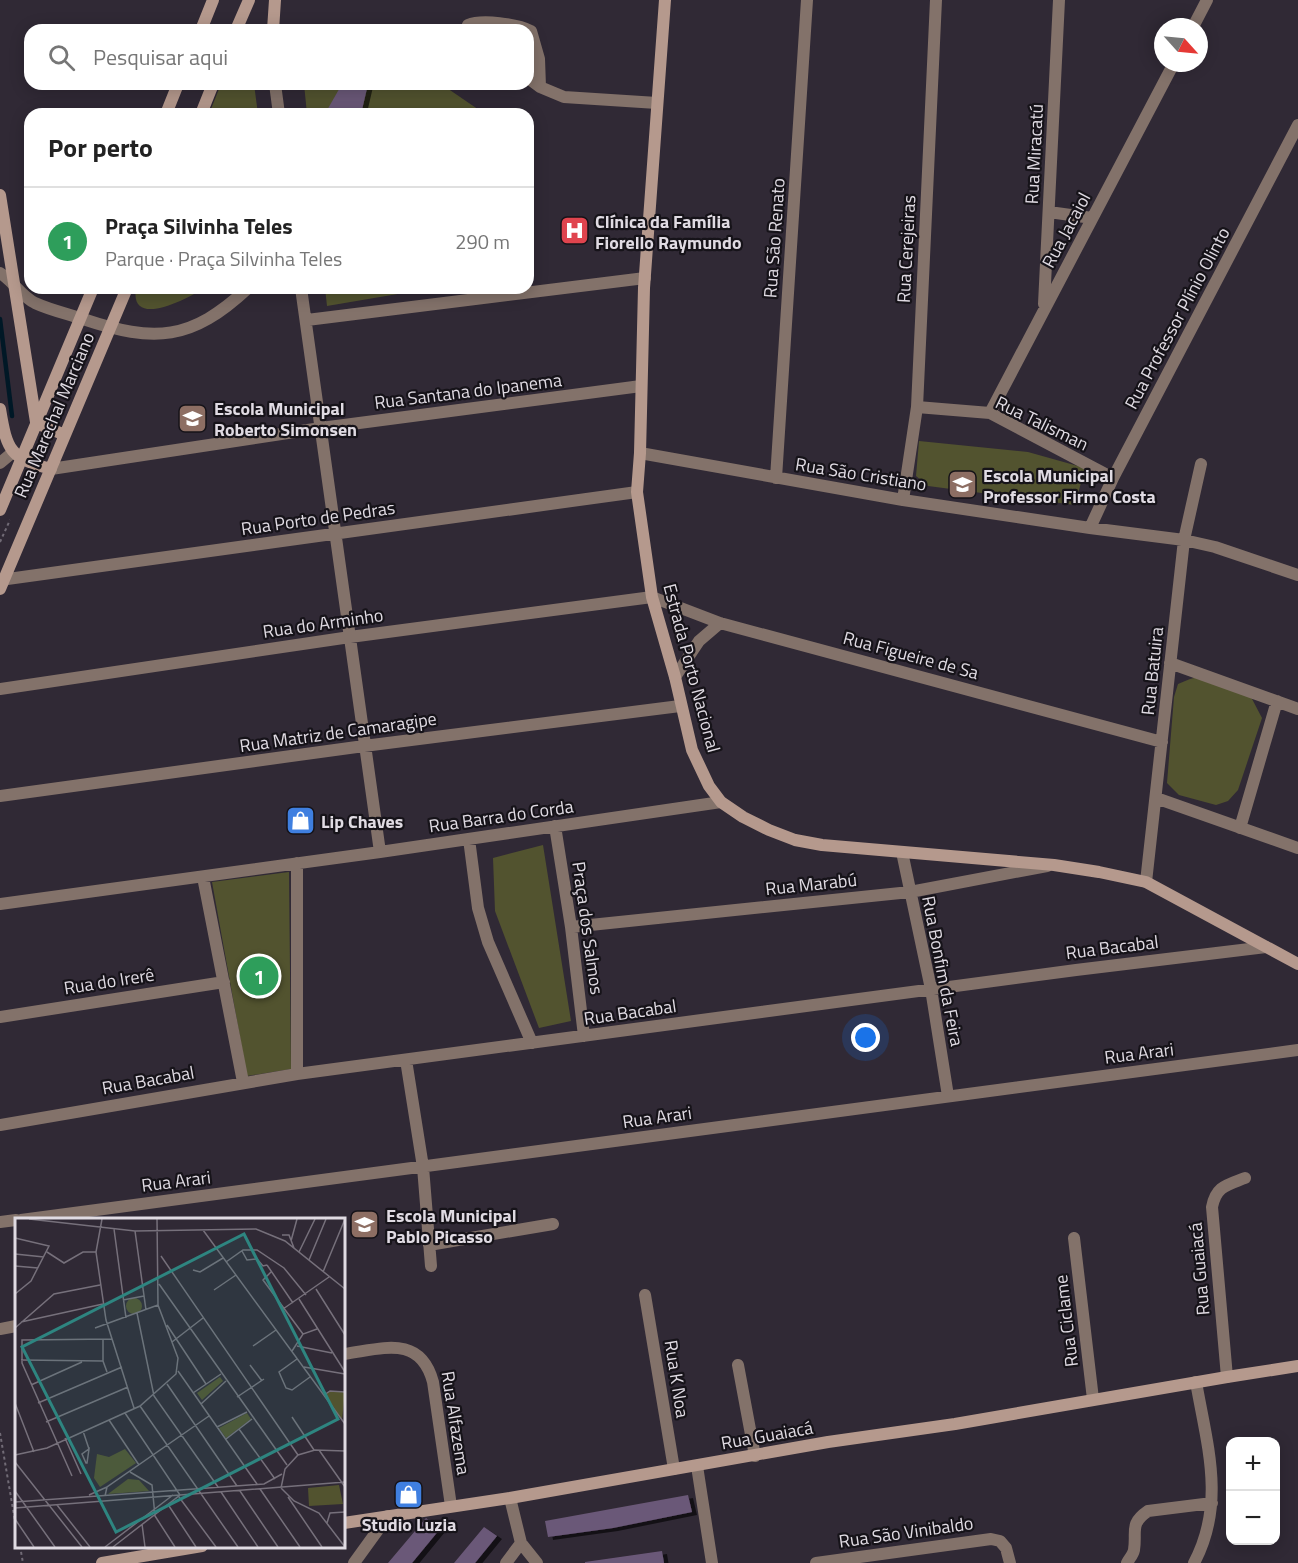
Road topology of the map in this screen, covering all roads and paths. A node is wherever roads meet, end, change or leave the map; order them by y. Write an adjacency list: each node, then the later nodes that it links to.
1 (213, 0): 10 (street)
2 (249, 0): 11 (street)
3 (275, 0): 12 (street)
4 (664, 0): 22 (street, Estrada Porto Nacional)
5 (807, 0): 57 (street, Rua São Renato)
6 (936, 0): 46 (street, Rua Cerejeiras)
7 (1059, 0): 28 (street, Rua Miracatú)
8 (1208, 0): 9 (street)
9 (1198, 18)
10 (203, 24)
11 (239, 24)
12 (273, 24)
13 (471, 24): 14 (street)
14 (494, 24)
15 (534, 42): 18 (street)
16 (1169, 72): 29 (street, Rua Jacaiol)
17 (534, 82): 18 (street)
18 (540, 87): 22 (street)
19 (176, 90): 23 (street)
20 (211, 90): 24 (street)
21 (276, 90): 25 (street)
22 (657, 103): 31 (street, Estrada Porto Nacional)
23 (168, 108)
24 (203, 108)
25 (278, 108)
26 (1298, 125): 58 (street, Rua Professor Plínio Olinto)
27 (0, 195): 32 (street)
28 (1049, 212): 29 (street); 41 (street, Rua Miracatú)
29 (1092, 218): 41 (street, Rua Jacaiol)
30 (0, 273): 32 (street)
31 (645, 278): 33 (street); 45 (street, Estrada Porto Nacional)
32 (15, 286): 34 (street); 49 (street)
33 (534, 292)
34 (24, 293)
35 (25, 294): 42 (street)
36 (90, 294): 42 (street, Rua Marechal Marciano)
37 (124, 294): 44 (street, Rua Marechal Marciano)
38 (241, 294): 44 (street)
39 (303, 294): 43 (street)
40 (516, 294): 43 (street)
41 (1044, 310): 48 (street, Rua Jacaiol)
42 (80, 318): 44 (street); 49 (street, Rua Marechal Marciano)
43 (307, 320): 50 (street)
44 (110, 328): 51 (street, Rua Marechal Marciano)
45 (641, 386): 50 (street, Rua Santana do Ipanema); 52 (street, Estrada Porto Nacional)
46 (917, 407): 48 (street, Rua Talisman); 60 (street, Rua Cerejeiras)
47 (0, 409): 53 (street)
48 (990, 413): 58 (street, Rua Talisman)
49 (36, 423): 51 (street); 53 (street, Rua Marechal Marciano)
50 (321, 428): 56 (street, Rua Santana do Ipanema); 63 (street)
51 (65, 435): 56 (street, Rua Marechal Marciano)
52 (640, 453): 57 (street, Rua São Cristiano); 59 (street, Estrada Porto Nacional)
53 (17, 457): 54 (street); 56 (street); 61 (street, Rua Marechal Marciano)
54 (0, 463)
55 (1201, 464): 64 (street, Rua Batuira)
56 (51, 469): 66 (street, Rua Marechal Marciano)
57 (776, 478): 60 (street, Rua São Cristiano)
58 (1113, 478): 62 (street, Rua Professor Plínio Olinto)
59 (637, 492): 63 (street, Rua Porto de Pedras); 67 (street, Estrada Porto Nacional)
60 (903, 500): 62 (street, Rua São Cristiano)
61 (0, 510)
62 (1090, 528): 64 (street, Rua São Cristiano)
63 (334, 534): 66 (street, Rua Porto de Pedras); 69 (street)
64 (1184, 540): 65 (street, Rua São Cristiano); 70 (street, Rua Batuira)
65 (1298, 575)
66 (1, 583)
67 (652, 597): 68 (street, Rua Figueire de Sa); 69 (street, Rua do Arminho); 71 (street, Estrada Porto Nacional)
68 (720, 623): 71 (street); 76 (street, Rua Figueire de Sa)
69 (350, 637): 72 (street, Rua do Arminho); 77 (street)
70 (1170, 663): 73 (street); 76 (street, Rua Batuira)
71 (675, 677): 74 (street, Estrada Porto Nacional)
72 (0, 689)
73 (1277, 701): 75 (street); 82 (street)
74 (681, 706): 77 (street, Rua Matriz de Camaragipe); 80 (street, Estrada Porto Nacional)
75 (1298, 709)
76 (1162, 742): 79 (street, Rua Batuira)
77 (364, 746): 78 (street, Rua Matriz de Camaragipe); 85 (street)
78 (0, 796)
79 (1156, 798): 82 (street); 90 (street, Rua Batuira)
80 (721, 802): 81 (street, Rua Barra do Corda); 86 (street, Estrada Porto Nacional)
81 (555, 826): 83 (street, Rua Barra do Corda); 93 (street, Praça dos Salmos)
82 (1240, 828): 84 (street)
83 (469, 839): 85 (street, Rua Barra do Corda); 100 (street)
84 (1298, 848)
85 (380, 852): 87 (street, Rua Barra do Corda)
86 (902, 852): 88 (street, Estrada Porto Nacional); 91 (street, Rua Bonfim da Feira)
87 (297, 863): 89 (street, Rua Barra do Corda); 103 (street)
88 (1054, 865): 90 (street, Estrada Porto Nacional); 91 (street, Rua Marabú)
89 (203, 877): 92 (street, Rua Barra do Corda); 96 (street)
90 (1146, 882): 94 (street, Estrada Porto Nacional)
91 (910, 892): 93 (street, Rua Marabú); 97 (street, Rua Bonfim da Feira)
92 (0, 904)
93 (571, 927): 99 (street, Praça dos Salmos)
94 (1266, 947): 95 (street, Estrada Porto Nacional); 97 (street, Rua Bacabal)
95 (1298, 964)
96 (224, 982): 98 (street, Rua do Irerê); 104 (street)
97 (931, 989): 99 (street, Rua Bacabal); 105 (street, Rua Bonfim da Feira)
98 (0, 1017)
99 (584, 1036): 100 (street, Rua Bacabal)
100 (532, 1043): 102 (street, Rua Bacabal)
101 (1298, 1050): 105 (street, Rua Arari)
102 (406, 1060): 103 (street, Rua Bacabal); 107 (street)
103 (297, 1074): 104 (street, Rua Bacabal)
104 (243, 1082): 106 (street, Rua Bacabal)
105 (948, 1096): 107 (street, Rua Arari)
106 (0, 1125)
107 (423, 1167): 109 (street, Rua Arari); 114 (street)
108 (1245, 1178): 122 (street, Rua Guaiacá)
109 (36, 1218)
110 (15, 1220): 111 (street)
111 (0, 1222)
112 (553, 1224): 114 (street)
113 (1074, 1238): 124 (street, Rua Ciclame)
114 (429, 1245): 115 (street)
115 (431, 1266)
116 (645, 1295): 128 (street, Rua K Noa)
117 (15, 1326): 118 (street)
118 (0, 1329)
119 (345, 1354): 131 (street, Rua Alfazema)
120 (738, 1365): 126 (street)
121 (1298, 1366): 122 (street, Rua Guaiacá)
122 (1227, 1377): 123 (street, Rua Guaiacá)
123 (1196, 1382): 124 (street, Rua Guaiacá); 130 (street)
124 (1093, 1400): 126 (street, Rua Guaiacá)
125 (0, 1433): 133 (path)
126 (754, 1456): 127 (street, Rua Guaiacá)
127 (697, 1466): 128 (street, Rua Guaiacá); 144 (street)
128 (674, 1469): 129 (street, Rua Guaiacá)
129 (510, 1498): 131 (street, Rua Guaiacá); 135 (street)
130 (1212, 1503): 147 (street); 148 (street)
131 (451, 1506): 132 (street, Rua Guaiacá)
132 (388, 1516): 134 (street, Rua Guaiacá); 141 (street)
133 (15, 1521)
134 (345, 1523)
135 (521, 1543): 142 (street); 143 (street)
136 (20, 1548): 139 (path)
137 (196, 1548): 138 (street)
138 (171, 1557): 140 (street)
139 (23, 1563)
140 (102, 1563)
141 (354, 1563)
142 (506, 1563)
143 (537, 1563)
144 (712, 1563)
145 (816, 1563): 146 (street, Rua São Vinibaldo)
146 (1010, 1563)
147 (1127, 1563)
148 (1194, 1563)

